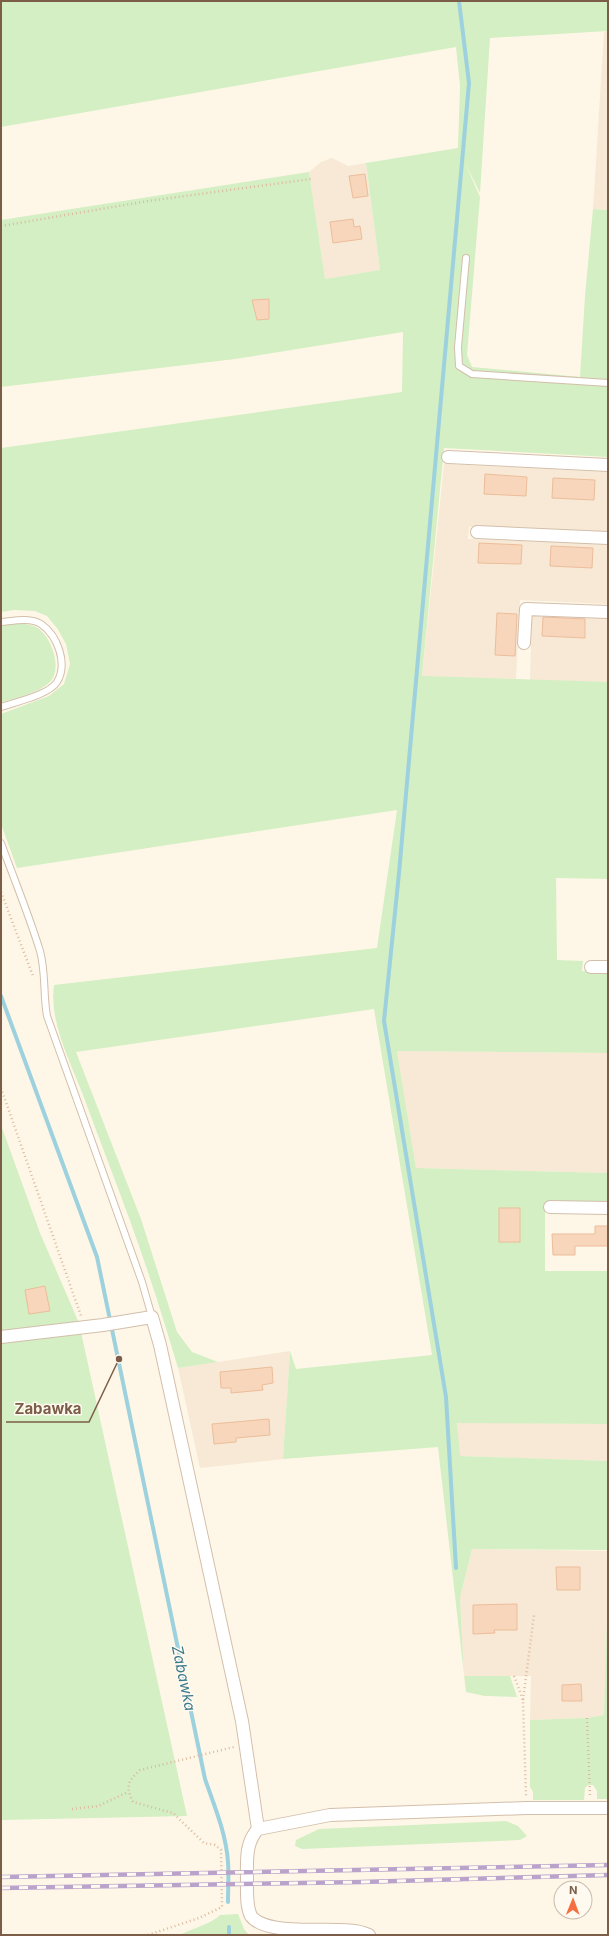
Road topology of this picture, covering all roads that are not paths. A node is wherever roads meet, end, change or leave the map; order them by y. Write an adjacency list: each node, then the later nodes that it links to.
1 (466, 258): 2 (lane)
2 (608, 383)
3 (448, 457): 4 (street)
4 (608, 465)
5 (477, 532): 6 (street)
6 (608, 538)
7 (608, 612): 9 (street)
8 (1, 622): 10 (lane)
9 (524, 643)
10 (1, 707)
11 (1, 843): 16 (lane)
12 (591, 966): 13 (street)
13 (608, 967)
14 (550, 1207): 15 (street)
15 (608, 1208)
16 (152, 1317): 17 (street); 19 (street)
17 (1, 1337)
18 (608, 1808): 19 (street)
19 (258, 1829): 20 (street)
20 (369, 1935)

